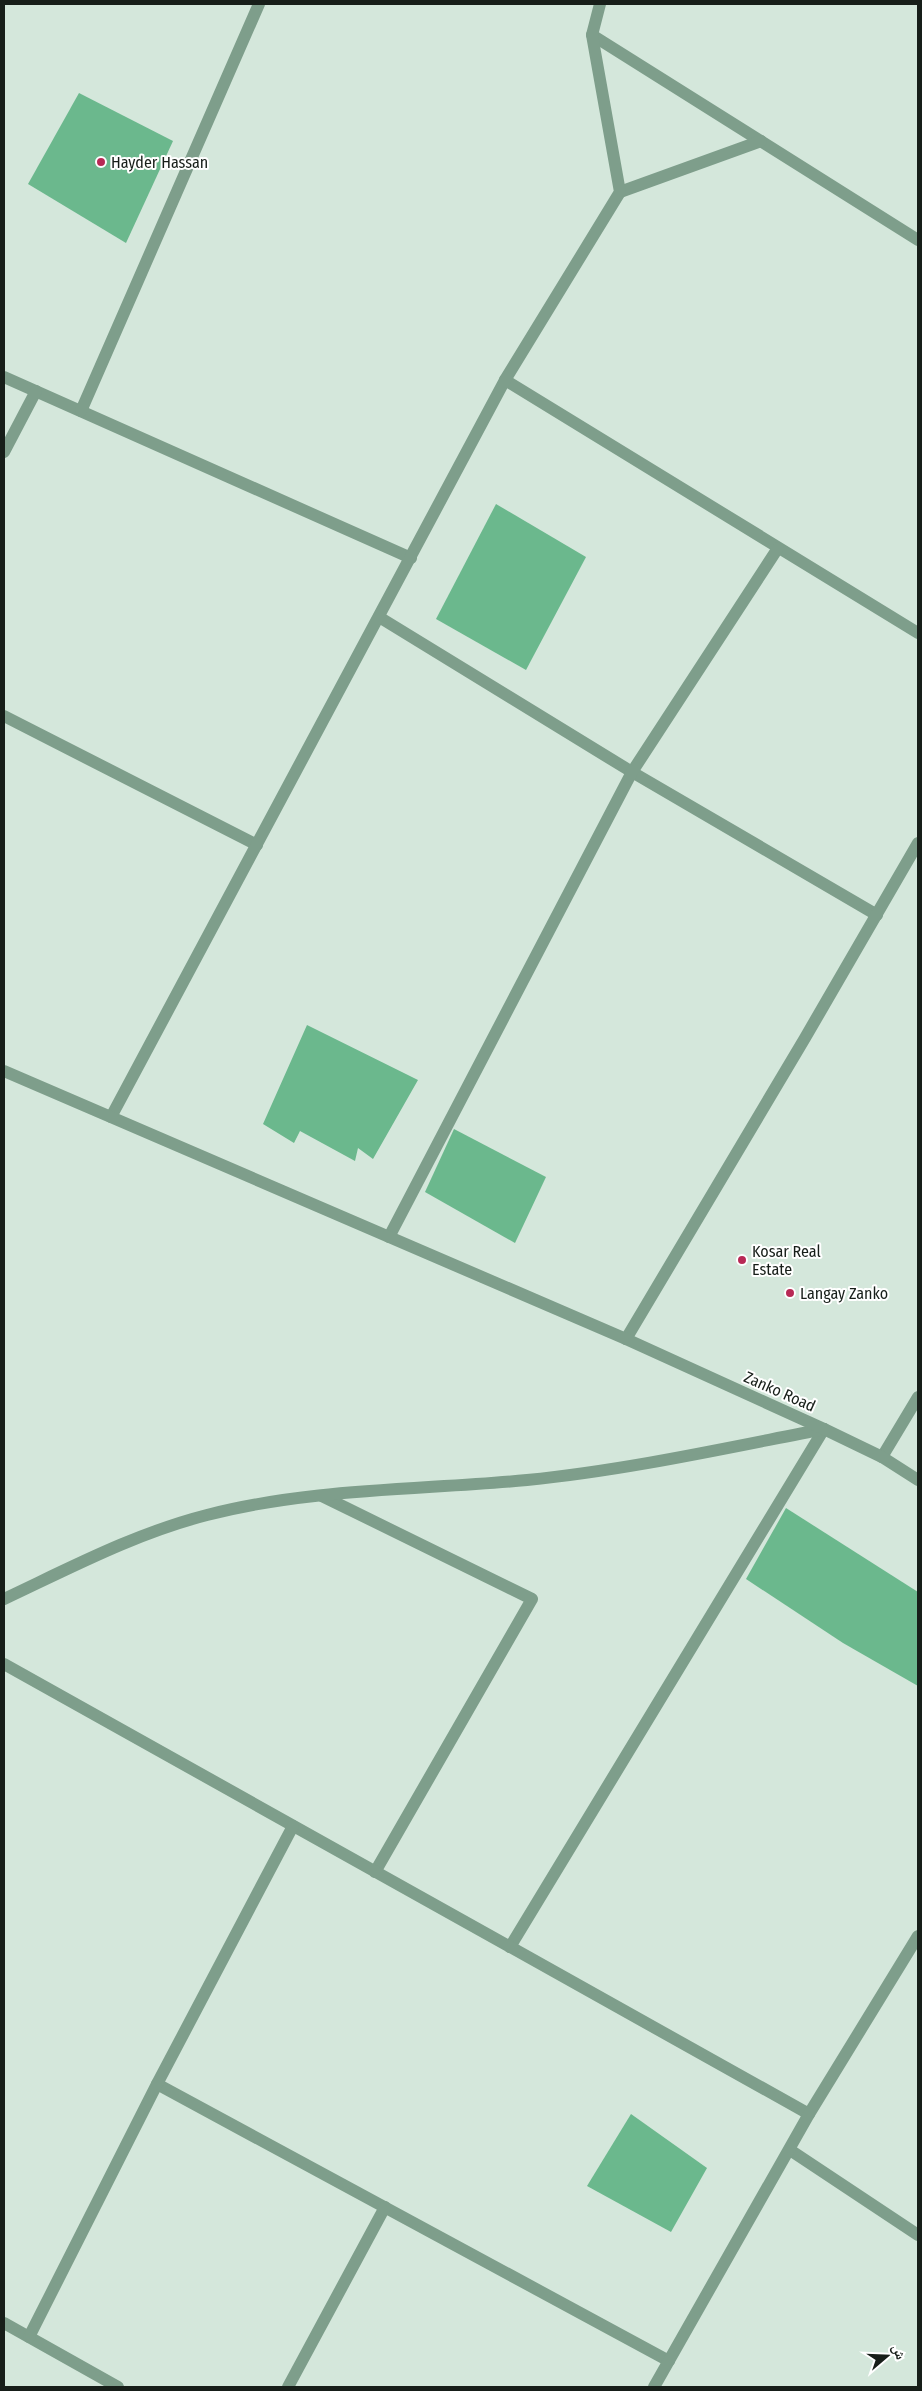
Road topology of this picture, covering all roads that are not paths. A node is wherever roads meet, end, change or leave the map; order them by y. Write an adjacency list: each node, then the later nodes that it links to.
1 (259, 4): 10 (street)
2 (600, 4): 3 (street)
3 (592, 35): 4 (street); 5 (street)
4 (761, 141): 5 (street); 6 (street)
5 (620, 192): 8 (street)
6 (918, 240)
7 (4, 377): 9 (street)
8 (506, 380): 12 (street); 13 (street)
9 (36, 391): 10 (street); 11 (street)
10 (81, 411): 13 (street)
11 (4, 452)
12 (778, 548): 15 (street); 17 (street)
13 (411, 558): 14 (street)
14 (379, 618): 17 (street); 19 (street)
15 (918, 633)
16 (4, 716): 19 (street)
17 (632, 772): 20 (street); 23 (street)
18 (918, 843): 20 (street)
19 (257, 845): 22 (street)
20 (877, 915): 24 (street)
21 (4, 1071): 22 (street, Zanko Road)
22 (111, 1117): 23 (street, Zanko Road)
23 (389, 1237): 24 (street, Zanko Road)
24 (626, 1339): 26 (street, Zanko Road)
25 (918, 1397): 27 (street)
26 (824, 1429): 27 (street, Zanko Road); 29 (street); 35 (street)
27 (882, 1457): 28 (street, Zanko Road)
28 (918, 1480)
29 (322, 1496): 30 (street); 33 (street)
30 (4, 1599)
31 (4, 1664): 32 (street)
32 (293, 1826): 33 (street); 36 (street)
33 (375, 1872): 35 (street)
34 (918, 1936): 37 (street)
35 (510, 1947): 37 (street)
36 (157, 2084): 39 (street); 42 (street)
37 (809, 2114): 38 (street)
38 (790, 2150): 40 (street); 43 (street)
39 (385, 2207): 43 (street); 45 (street)
40 (918, 2235)
41 (4, 2323): 42 (street)
42 (29, 2337): 44 (street)
43 (669, 2361): 46 (street)
44 (118, 2387)
45 (288, 2387)
46 (654, 2387)

